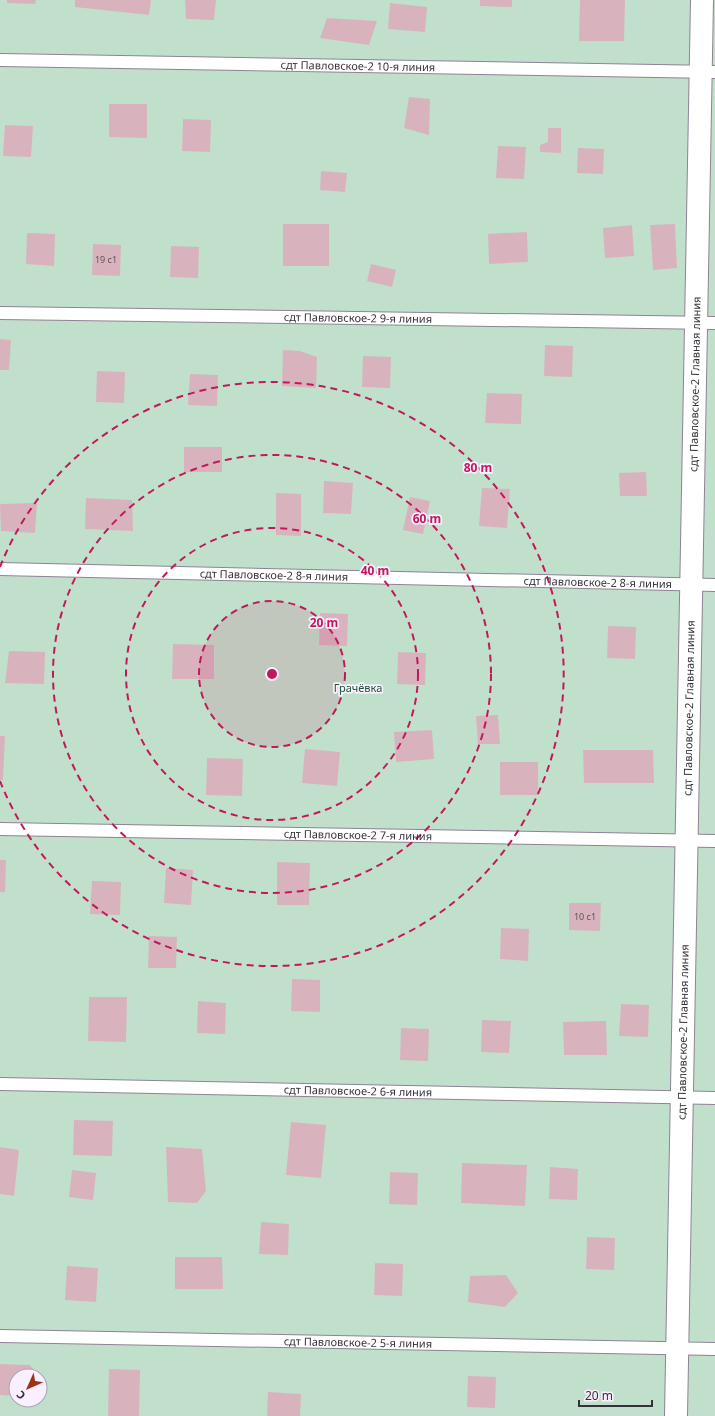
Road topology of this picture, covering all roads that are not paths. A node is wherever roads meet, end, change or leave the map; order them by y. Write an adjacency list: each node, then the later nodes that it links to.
1 (702, 0): 3 (street, сдт Павловское-2 Главная линия)
2 (0, 60): 3 (lane, сдт Павловское-2 10-я линия)
3 (708, 72): 5 (street, сдт Павловское-2 Главная линия)
4 (0, 313): 5 (lane, сдт Павловское-2 9-я линия)
5 (705, 323): 7 (street, сдт Павловское-2 Главная линия)
6 (0, 569): 7 (lane, сдт Павловское-2 8-я линия)
7 (691, 584): 8 (lane, сдт Павловское-2 8-я линия); 10 (street, сдт Павловское-2 Главная линия)
8 (715, 585)
9 (0, 829): 10 (lane, сдт Павловское-2 7-я линия)
10 (687, 841): 11 (lane, сдт Павловское-2 7-я линия); 13 (street, сдт Павловское-2 Главная линия)
11 (715, 841)
12 (0, 1084): 13 (lane, сдт Павловское-2 6-я линия)
13 (682, 1098): 14 (lane, сдт Павловское-2 6-я линия); 16 (street, сдт Павловское-2 Главная линия)
14 (715, 1098)
15 (0, 1336): 16 (lane, сдт Павловское-2 5-я линия)
16 (677, 1348): 17 (lane, сдт Павловское-2 5-я линия); 18 (street, сдт Павловское-2 Главная линия)
17 (715, 1349)
18 (676, 1416)

